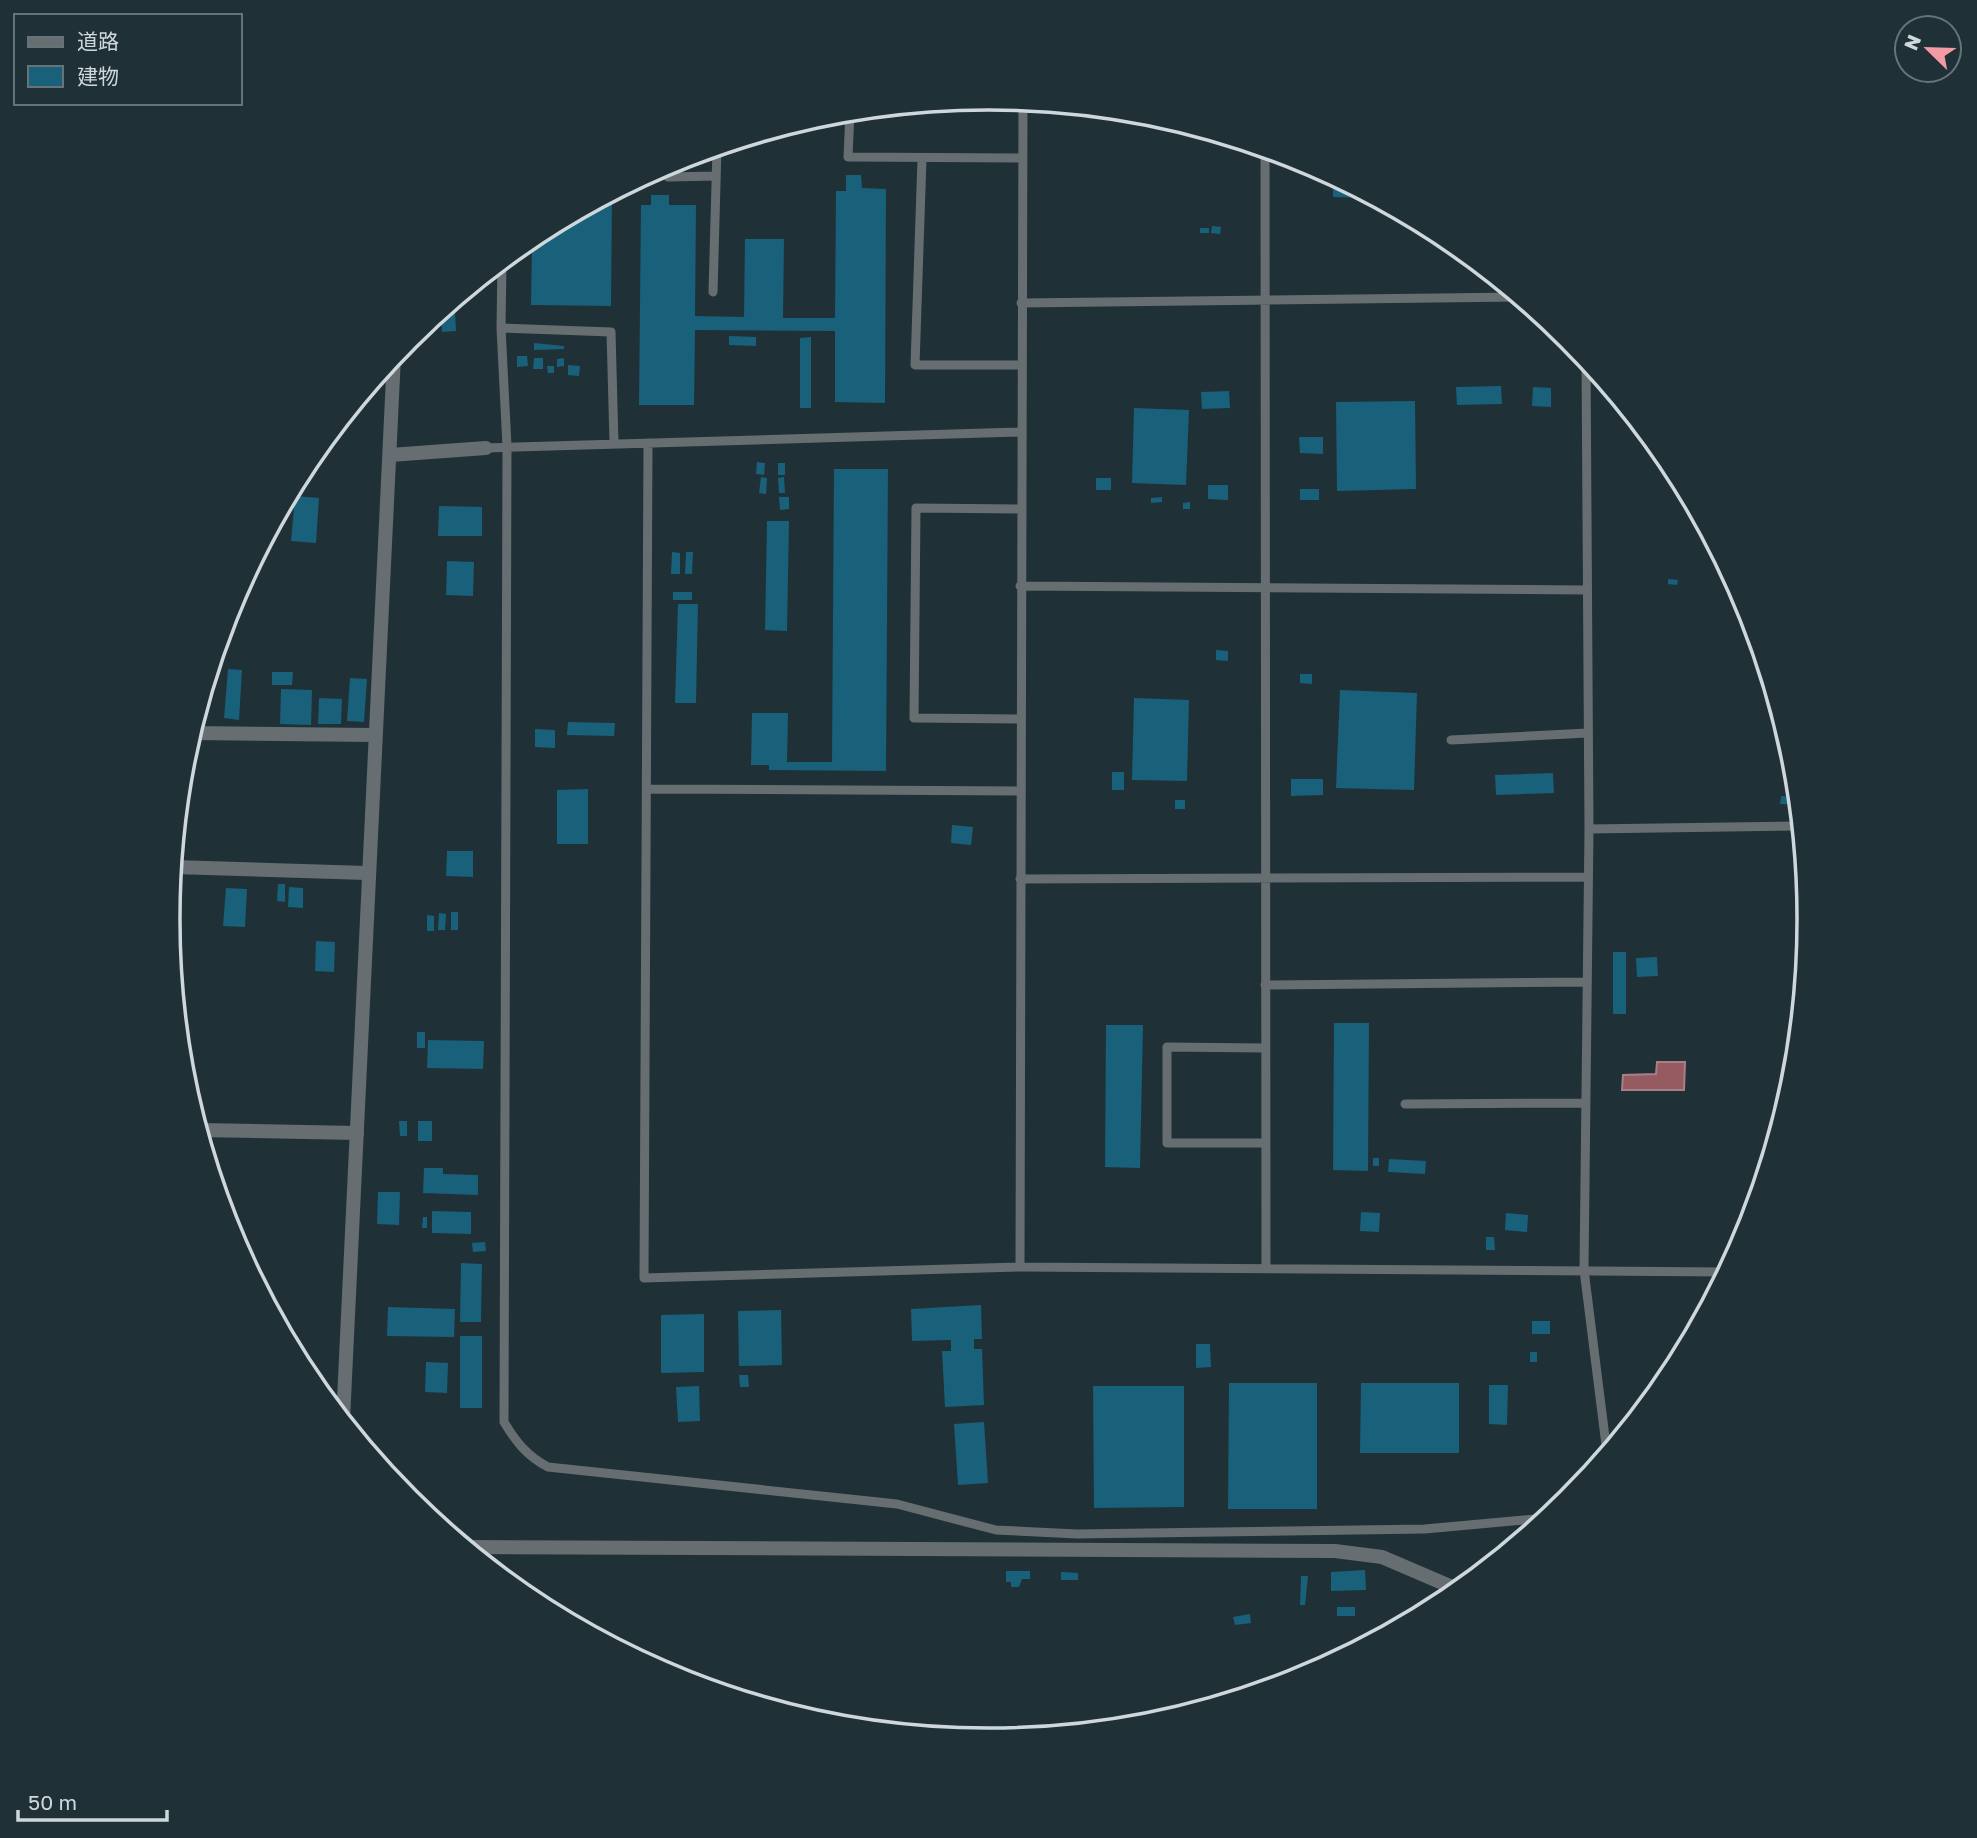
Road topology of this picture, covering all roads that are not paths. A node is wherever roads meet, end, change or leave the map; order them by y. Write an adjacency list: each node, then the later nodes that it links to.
1 (1023, 111): 4 (lane)
2 (850, 123): 5 (lane)
3 (717, 158): 7 (lane)
4 (1022, 158): 5 (lane); 13 (lane)
5 (922, 159): 15 (lane)
6 (1265, 159): 12 (lane)
7 (716, 176): 8 (lane); 10 (lane)
8 (668, 177)
9 (502, 273): 14 (lane)
10 (713, 292)
11 (1505, 297): 12 (lane)
12 (1265, 298): 13 (lane); 26 (lane)
13 (1021, 303): 15 (lane)
14 (501, 328): 19 (lane); 21 (lane)
15 (1020, 365): 18 (lane)
16 (393, 372): 23 (street)
17 (1586, 374): 27 (lane)
18 (1020, 432): 20 (lane); 24 (lane)
19 (614, 443): 20 (lane); 21 (lane)
20 (648, 443): 33 (lane)
21 (507, 446): 22 (lane); 56 (lane)
22 (486, 448): 23 (street)
23 (390, 455): 31 (street)
24 (1020, 509): 25 (lane); 28 (lane)
25 (1020, 586): 26 (lane); 28 (lane)
26 (1265, 587): 27 (lane); 40 (lane)
27 (1587, 590): 30 (lane)
28 (1020, 719): 34 (lane)
29 (202, 733): 31 (street)
30 (1588, 733): 32 (lane); 36 (lane)
31 (374, 735): 38 (street)
32 (1451, 740)
33 (648, 789): 34 (lane); 50 (lane)
34 (1020, 791): 41 (lane)
35 (1791, 826): 36 (lane)
36 (1589, 829): 39 (lane)
37 (181, 867): 38 (street)
38 (367, 873): 48 (street)
39 (1588, 877): 40 (lane); 42 (lane)
40 (1265, 878): 41 (lane); 43 (lane)
41 (1020, 879): 50 (lane)
42 (1587, 982): 43 (lane); 45 (lane)
43 (1265, 985): 44 (lane)
44 (1265, 1048): 49 (lane); 49 (lane)
45 (1586, 1103): 46 (lane); 52 (lane)
46 (1405, 1104)
47 (208, 1130): 48 (street)
48 (357, 1133): 54 (street)
49 (1265, 1143): 51 (lane)
50 (1020, 1267): 51 (lane)
51 (1266, 1268): 52 (lane)
52 (1584, 1270): 53 (lane); 55 (lane)
53 (1716, 1272)
54 (344, 1406)
55 (1606, 1441)
56 (1530, 1519)
57 (479, 1547): 58 (street)
58 (1447, 1585)

